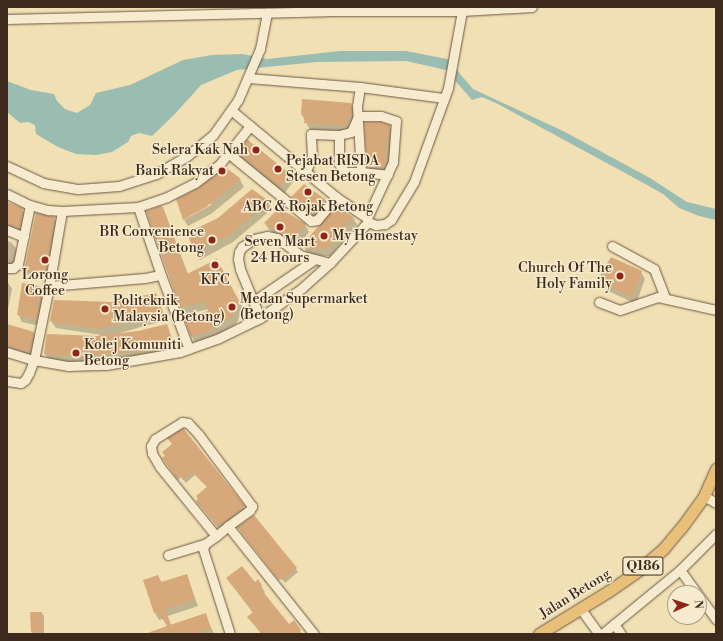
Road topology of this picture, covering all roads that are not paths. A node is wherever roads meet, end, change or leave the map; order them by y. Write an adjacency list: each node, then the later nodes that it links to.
1 (532, 7): 3 (street)
2 (327, 9): 3 (street); 4 (street)
3 (462, 11): 8 (street)
4 (267, 13): 5 (street); 6 (street)
5 (7, 19)
6 (250, 75): 7 (street); 9 (street)
7 (360, 87): 8 (street); 10 (street)
8 (444, 98): 23 (street)
9 (231, 110): 11 (street); 14 (street)
10 (358, 116): 12 (street); 16 (street); 17 (street)
11 (250, 126): 13 (street); 15 (street)
12 (339, 135): 15 (street); 16 (street)
13 (228, 153): 19 (street); 21 (street)
14 (7, 166)
15 (306, 171): 19 (street)
16 (361, 172): 17 (street)
17 (388, 175): 23 (street)
18 (7, 194): 20 (street)
19 (336, 197): 23 (street)
20 (30, 206): 22 (street); 25 (street)
21 (138, 207): 22 (street); 30 (street)
22 (62, 210): 31 (street)
23 (367, 220): 28 (street)
24 (7, 230): 25 (street)
25 (24, 238): 29 (street)
26 (612, 246): 32 (street)
27 (315, 259): 28 (street); 33 (street); 33 (street)
28 (330, 263): 36 (street)
29 (7, 268)
30 (161, 274): 31 (street); 37 (street)
31 (49, 286): 39 (street)
32 (665, 298): 34 (street); 35 (street)
33 (254, 301): 36 (street)
34 (599, 302)
35 (716, 310)
36 (260, 318): 37 (street)
37 (189, 349): 39 (street)
38 (7, 352): 39 (street)
39 (34, 360): 40 (street)
40 (7, 381)
41 (716, 469): 42 (main road, Jalan Betong / Q186)
42 (704, 496): 43 (street); 52 (main road, Jalan Betong / Q186)
43 (716, 503)
44 (228, 526): 46 (street); 46 (street); 56 (street)
45 (716, 534): 49 (street)
46 (216, 536): 47 (street)
47 (205, 544): 48 (street); 55 (street)
48 (168, 555)
49 (680, 570): 50 (street); 54 (street)
50 (691, 585)
51 (707, 607): 53 (street)
52 (580, 608): 57 (main road, Jalan Betong / Q186); 58 (street)
53 (716, 619)
54 (614, 624): 58 (street); 59 (street)
55 (230, 634)
56 (314, 634)
57 (539, 634)
58 (600, 634)
59 (621, 634)

